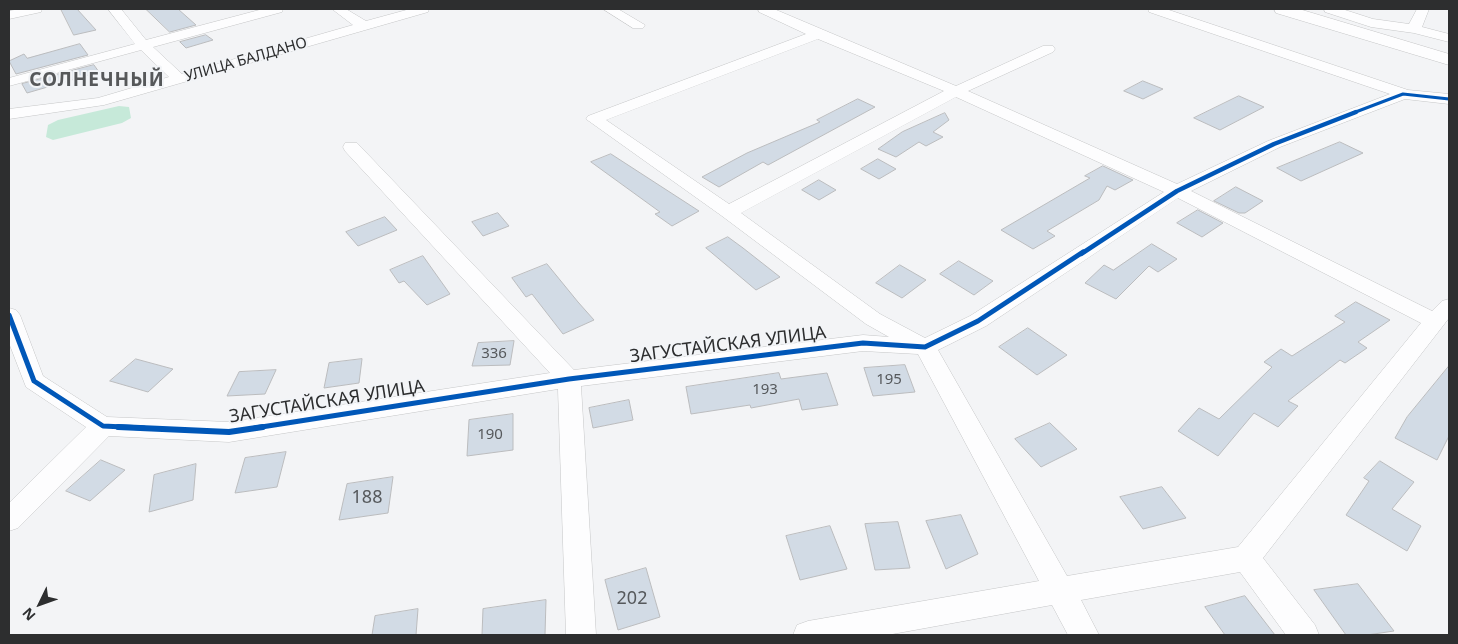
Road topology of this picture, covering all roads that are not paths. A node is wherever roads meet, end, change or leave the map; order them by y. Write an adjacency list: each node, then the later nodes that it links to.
1 (36, 9): 12 (street)
2 (114, 9): 18 (street)
3 (277, 9): 18 (street)
4 (338, 9): 14 (street)
5 (423, 9): 14 (street, УЛИЦА БАЛДАНО)
6 (609, 9): 13 (street)
7 (764, 9): 16 (street)
8 (1154, 9): 24 (street)
9 (1282, 9): 20 (main road)
10 (1330, 9): 15 (street)
11 (1423, 9): 15 (street)
12 (9, 15)
13 (638, 25)
14 (364, 26): 21 (street, УЛИЦА БАЛДАНО)
15 (1414, 29): 17 (street)
16 (818, 34): 23 (street); 30 (street)
17 (1449, 38)
18 (143, 45): 21 (street); 22 (street)
19 (1048, 49): 23 (street)
20 (1449, 60)
21 (179, 79): 27 (street, УЛИЦА БАЛДАНО)
22 (9, 82)
23 (956, 91): 29 (street); 30 (street)
24 (1403, 94): 25 (street); 26 (street); 29 (street)
25 (1449, 99)
26 (1449, 106)
27 (9, 114)
28 (351, 147): 35 (street)
29 (1176, 191): 33 (street); 34 (street)
30 (728, 212): 34 (street)
31 (1449, 306): 33 (street)
32 (9, 315): 36 (street)
33 (1434, 321): 38 (street)
34 (926, 347): 35 (street, ЗАГУСТАЙСКАЯ УЛИЦА); 39 (street)
35 (569, 378): 36 (street, ЗАГУСТАЙСКАЯ УЛИЦА); 40 (street)
36 (103, 426): 37 (street)
37 (9, 520)
38 (1246, 558): 39 (street); 43 (street)
39 (1060, 590): 41 (street); 42 (street)
40 (580, 635)
41 (808, 635)
42 (1084, 635)
43 (1304, 635)

